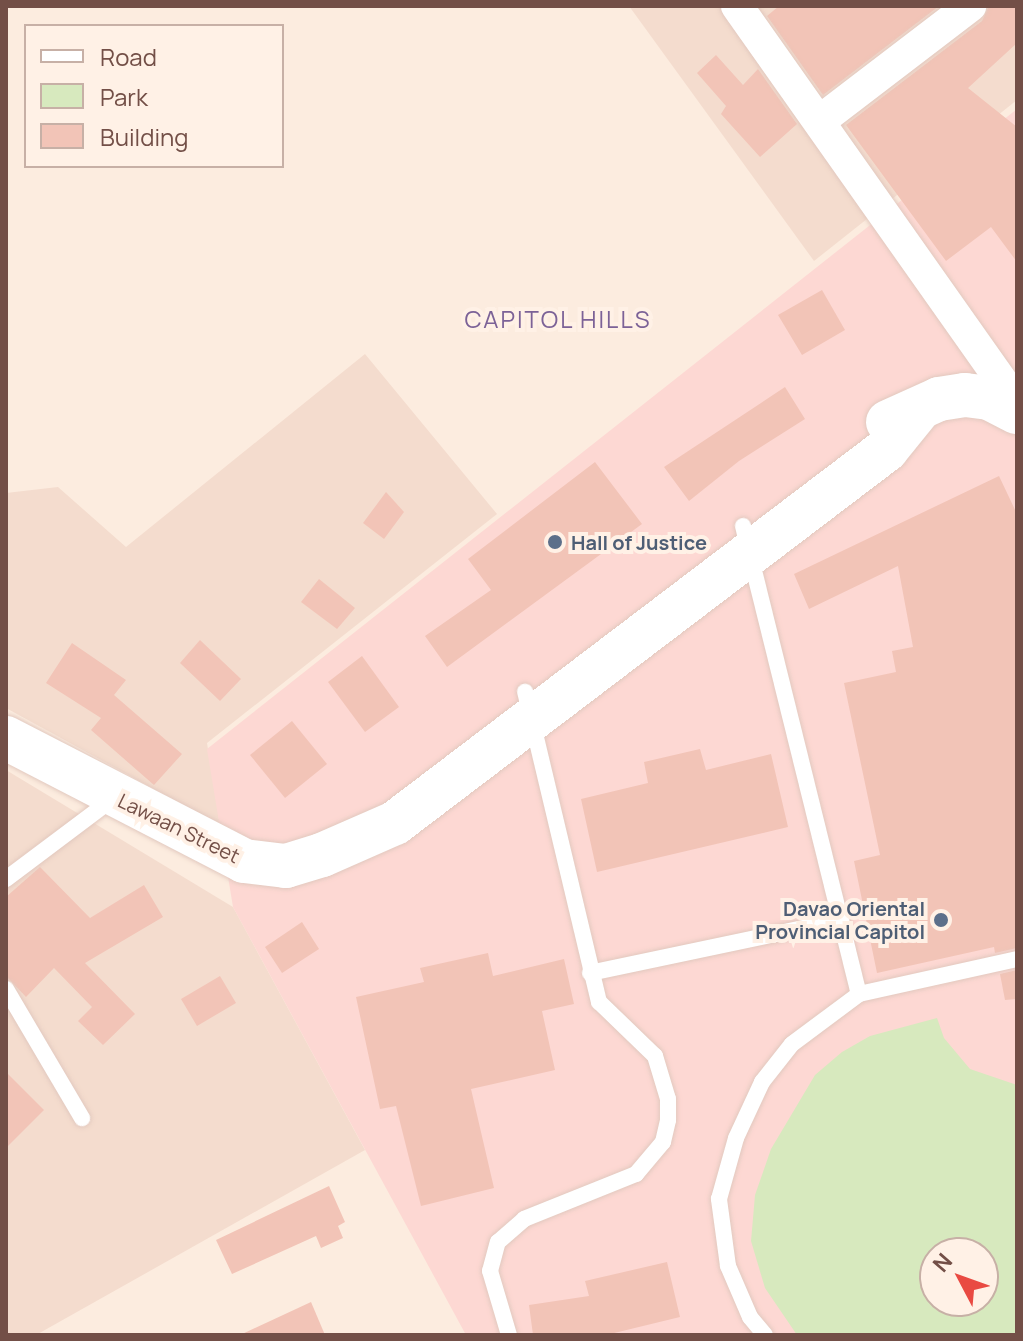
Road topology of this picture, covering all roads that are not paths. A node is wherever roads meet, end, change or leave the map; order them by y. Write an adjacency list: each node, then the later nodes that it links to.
1 (737, 6): 3 (street)
2 (970, 6): 3 (street)
3 (821, 120): 4 (street)
4 (1017, 403)
5 (1017, 412): 6 (street)
6 (746, 539): 7 (street); 11 (lane)
7 (528, 706): 9 (street, Lawaan Street); 13 (lane)
8 (6, 738): 9 (street, Lawaan Street)
9 (115, 797): 10 (lane)
10 (6, 879)
11 (841, 920): 13 (lane); 15 (lane)
12 (1017, 959): 15 (lane)
13 (590, 973): 17 (lane)
14 (6, 989): 16 (lane)
15 (859, 994): 18 (lane)
16 (82, 1118)
17 (509, 1335)
18 (765, 1335)

